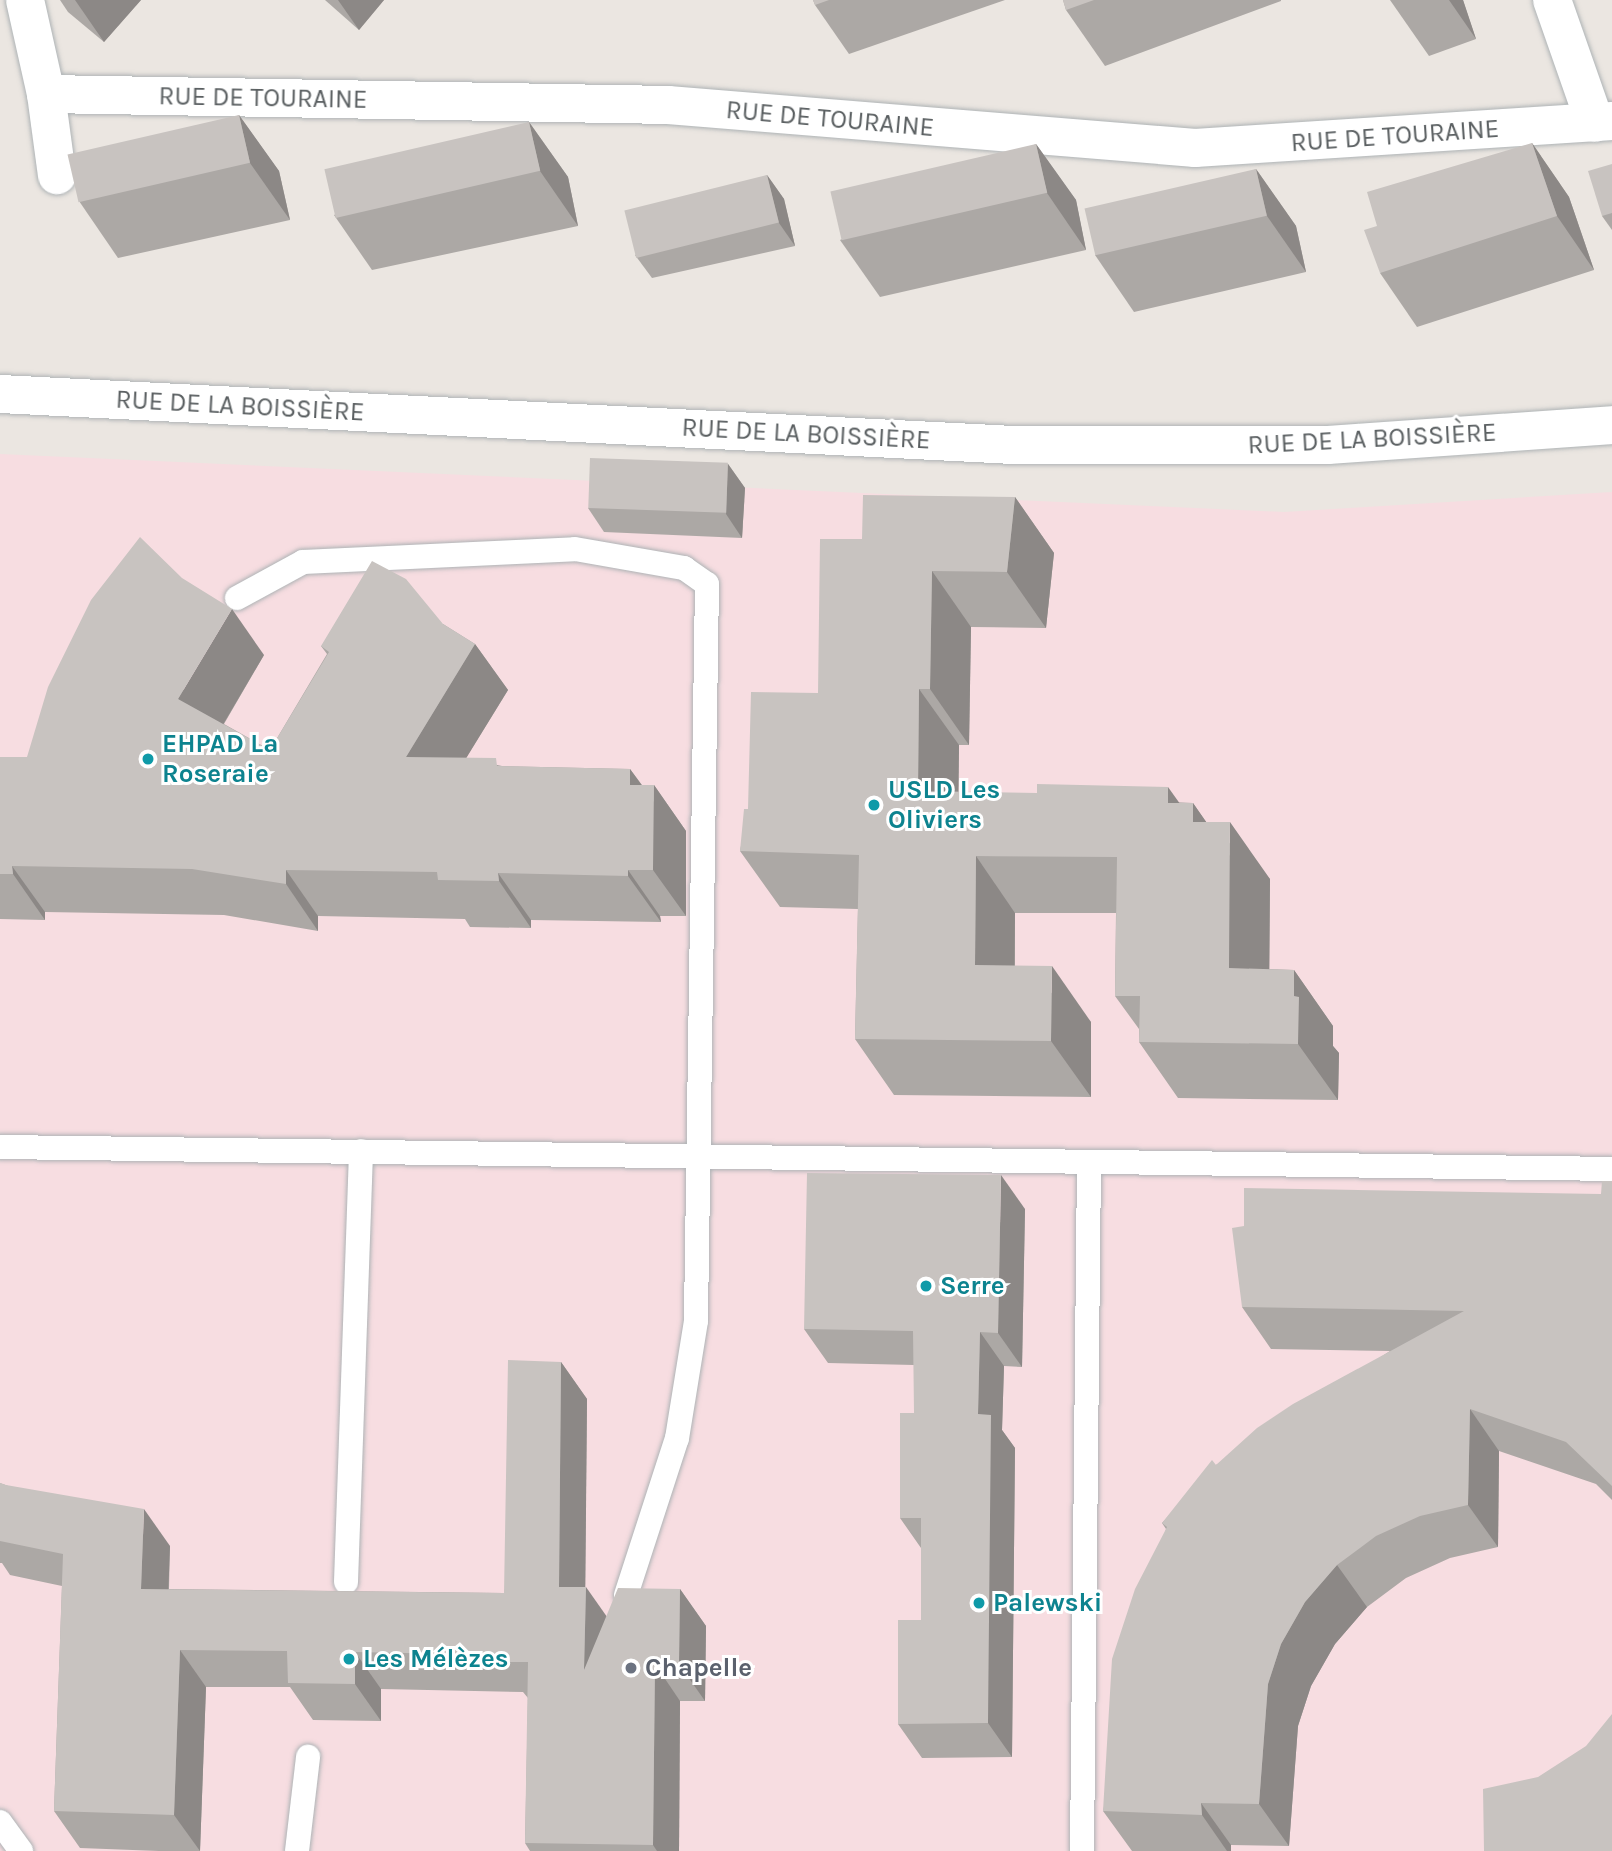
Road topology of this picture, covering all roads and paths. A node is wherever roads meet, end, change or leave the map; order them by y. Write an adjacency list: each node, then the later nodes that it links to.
1 (24, 0): 3 (street)
2 (1552, 0): 4 (street)
3 (46, 94): 4 (street, RUE DE TOURAINE); 5 (street)
4 (1603, 122)
5 (57, 175)
6 (0, 394): 7 (street, RUE DE LA BOISSIÈRE)
7 (1612, 425)
8 (237, 598): 11 (lane)
9 (361, 1152): 10 (lane); 11 (lane); 14 (lane)
10 (2, 1155)
11 (697, 1156): 12 (lane); 15 (lane)
12 (1089, 1162): 13 (lane); 20 (lane)
13 (1612, 1169)
14 (346, 1583)
15 (626, 1595)
16 (307, 1757): 19 (lane)
17 (0, 1822): 18 (lane)
18 (21, 1851)
19 (297, 1851)
20 (1082, 1851)

